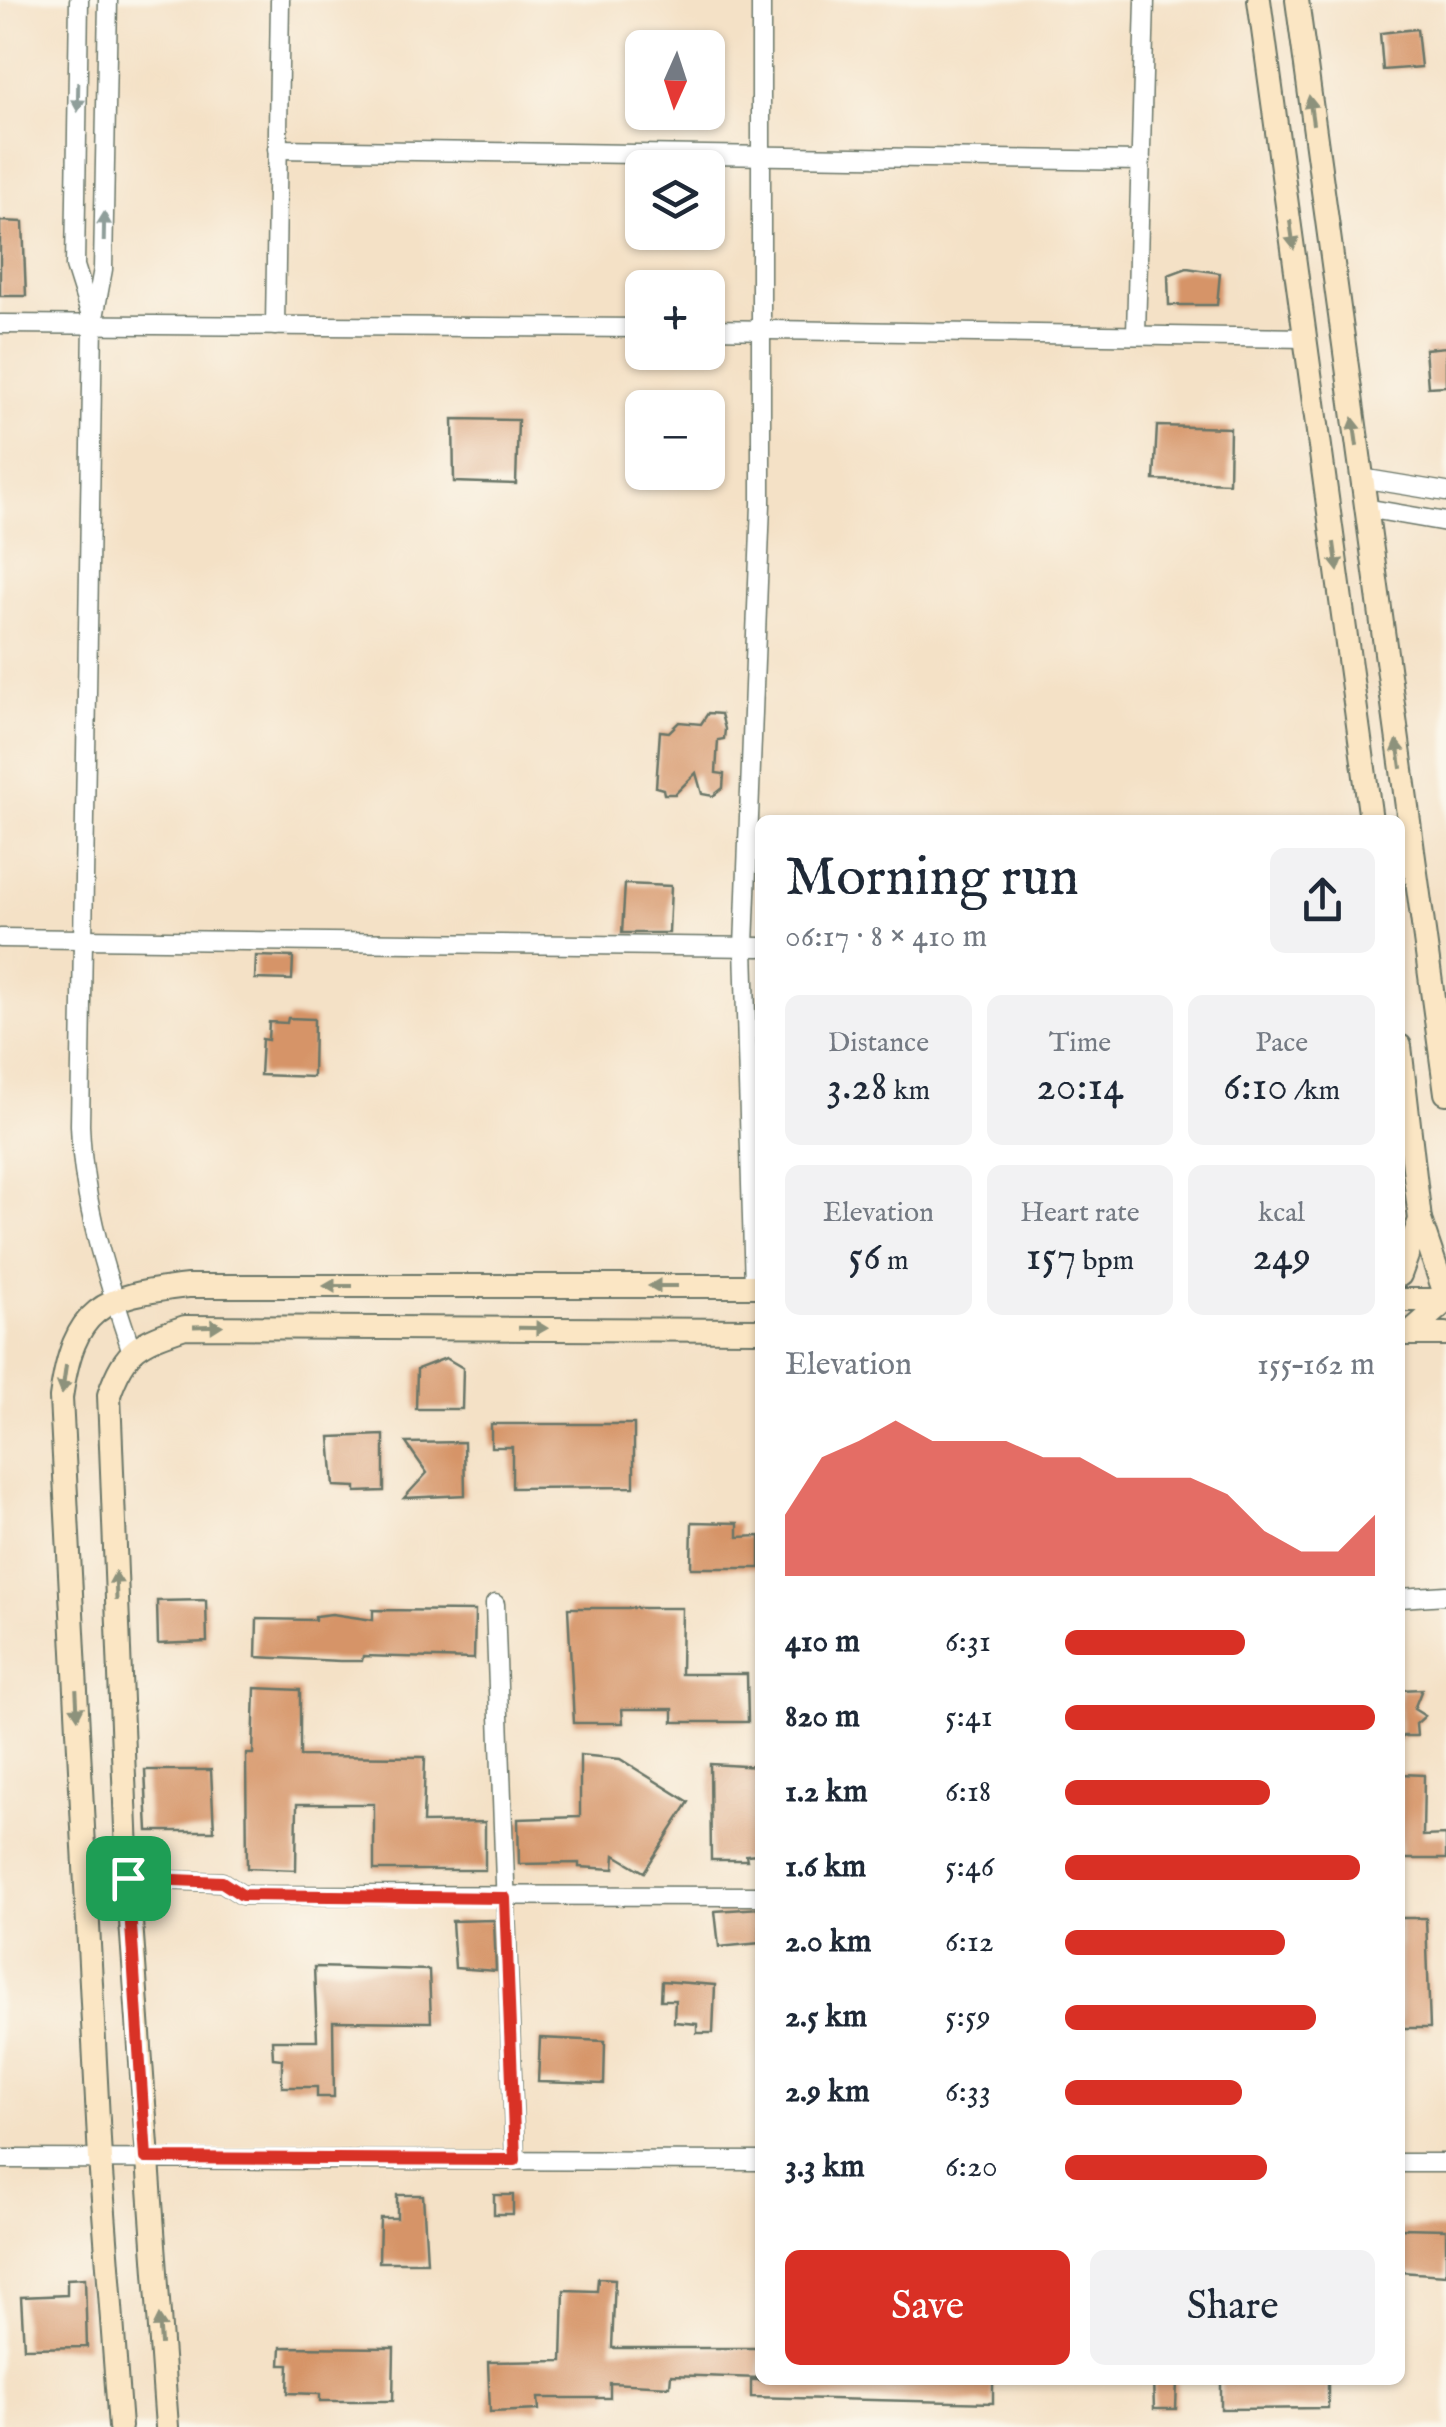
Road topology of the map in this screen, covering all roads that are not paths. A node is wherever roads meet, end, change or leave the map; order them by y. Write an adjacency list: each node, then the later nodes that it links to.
1 (79, 0): 12 (street, one-way to 12)
2 (108, 0): 12 (street, one-way to 2)
3 (280, 0): 8 (street)
4 (761, 0): 9 (street)
5 (1145, 0): 10 (street)
6 (1259, 0): 18 (street, one-way to 18)
7 (1296, 0): 19 (street, one-way to 7)
8 (277, 149): 9 (street); 13 (street)
9 (760, 154): 10 (street); 16 (street)
10 (1140, 161): 17 (street)
11 (0, 324): 12 (street)
12 (92, 324): 13 (street); 28 (street)
13 (274, 326): 14 (street)
14 (625, 328)
15 (725, 329): 16 (street)
16 (758, 329): 17 (street); 29 (street)
17 (1136, 333): 18 (street)
18 (1306, 338): 23 (street, one-way to 23)
19 (1361, 478): 20 (street); 21 (street)
20 (1446, 492)
21 (1366, 508): 22 (street); 24 (street, one-way to 21)
22 (1446, 522)
23 (1370, 815)
24 (1401, 815)
25 (1405, 851): 26 (street, one-way to 25)
26 (1408, 877): 31 (street)
27 (0, 938): 28 (street)
28 (81, 939): 29 (street); 36 (street)
29 (752, 947): 32 (street)
30 (1405, 1090): 33 (street)
31 (1446, 1093)
32 (755, 1150)
33 (1420, 1220): 34 (street); 37 (street)
34 (1405, 1261)
35 (755, 1286): 36 (street, one-way to 36)
36 (114, 1299): 43 (street); 50 (street, one-way to 50)
37 (1446, 1299): 38 (street); 40 (street)
38 (1405, 1300)
39 (755, 1330): 43 (street, one-way to 39)
40 (1405, 1333)
41 (1405, 1334): 42 (street)
42 (1446, 1334)
43 (132, 1352): 47 (street, one-way to 43)
44 (1446, 1594): 45 (street)
45 (1405, 1598)
46 (496, 1604): 49 (street)
47 (128, 1878): 49 (street); 51 (street)
48 (755, 1896): 49 (street)
49 (505, 1898): 53 (street)
50 (100, 2158): 51 (street); 52 (street); 57 (street)
51 (146, 2158): 53 (street); 58 (street, one-way to 51)
52 (0, 2159)
53 (515, 2160): 54 (street)
54 (755, 2160)
55 (1405, 2162): 56 (street)
56 (1446, 2163)
57 (120, 2427)
58 (168, 2427)

